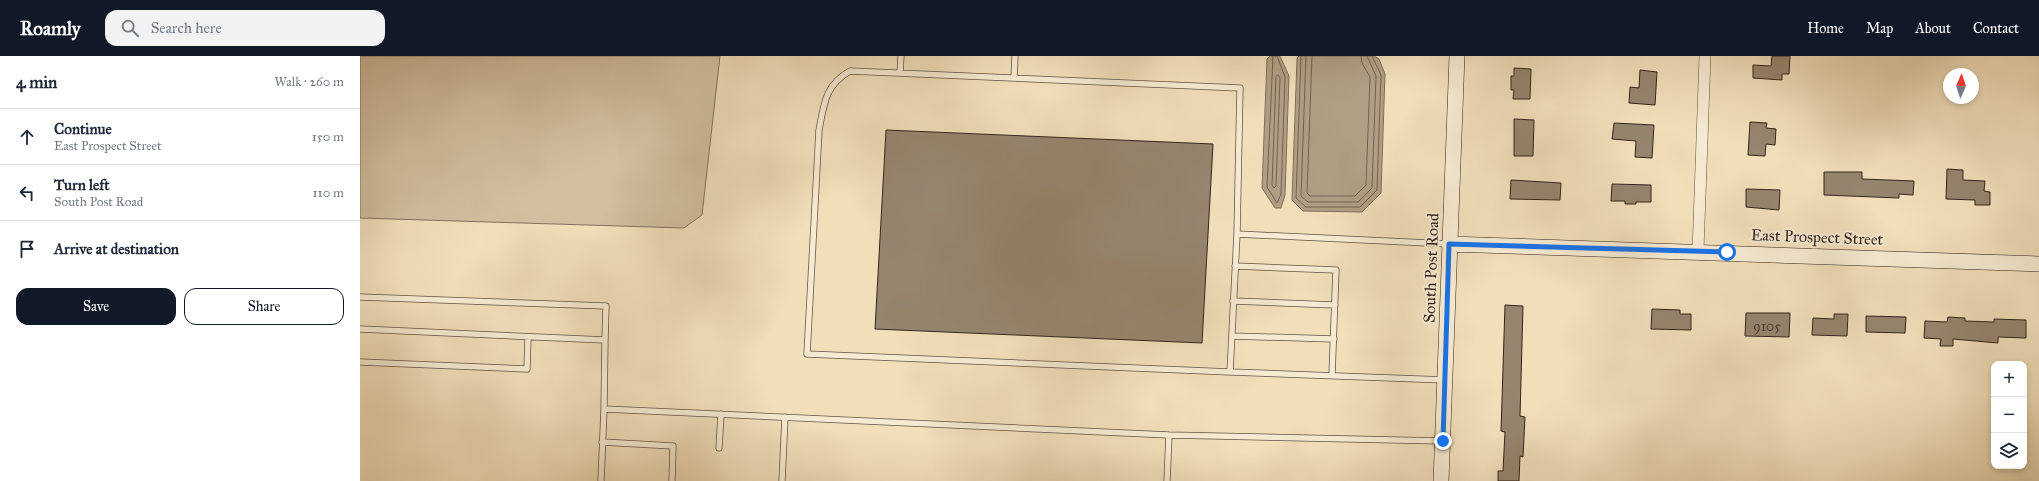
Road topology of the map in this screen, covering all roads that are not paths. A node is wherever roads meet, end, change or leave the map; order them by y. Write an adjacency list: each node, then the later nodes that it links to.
1 (901, 56): 5 (lane)
2 (1015, 56): 6 (lane)
3 (1457, 56): 8 (street, South Post Road)
4 (1705, 56): 9 (street)
5 (900, 73): 6 (lane); 21 (lane)
6 (1014, 78): 7 (lane)
7 (1236, 234): 8 (lane); 11 (lane)
8 (1449, 244): 9 (street, East Prospect Street); 23 (street, South Post Road)
9 (1698, 251): 10 (street, East Prospect Street)
10 (2039, 264)
11 (1235, 266): 13 (lane); 14 (lane)
12 (360, 297): 19 (lane)
13 (1233, 301): 14 (lane); 16 (lane)
14 (1335, 305): 18 (lane)
15 (360, 329): 17 (lane)
16 (1232, 336): 18 (lane); 21 (lane)
17 (528, 337): 19 (lane); 20 (lane)
18 (1334, 339): 22 (lane)
19 (605, 340): 24 (lane)
20 (360, 362)
21 (1230, 372): 22 (lane)
22 (1332, 376): 23 (lane)
23 (1445, 380): 28 (street, South Post Road)
24 (604, 409): 25 (lane); 29 (lane)
25 (721, 414): 26 (lane); 30 (lane)
26 (785, 417): 27 (lane); 33 (lane)
27 (1169, 435): 28 (lane); 34 (lane)
28 (1443, 441): 35 (street, South Post Road)
29 (602, 442): 31 (lane); 32 (lane)
30 (719, 448)
31 (601, 481)
32 (672, 481)
33 (782, 481)
34 (1167, 481)
35 (1441, 481)

